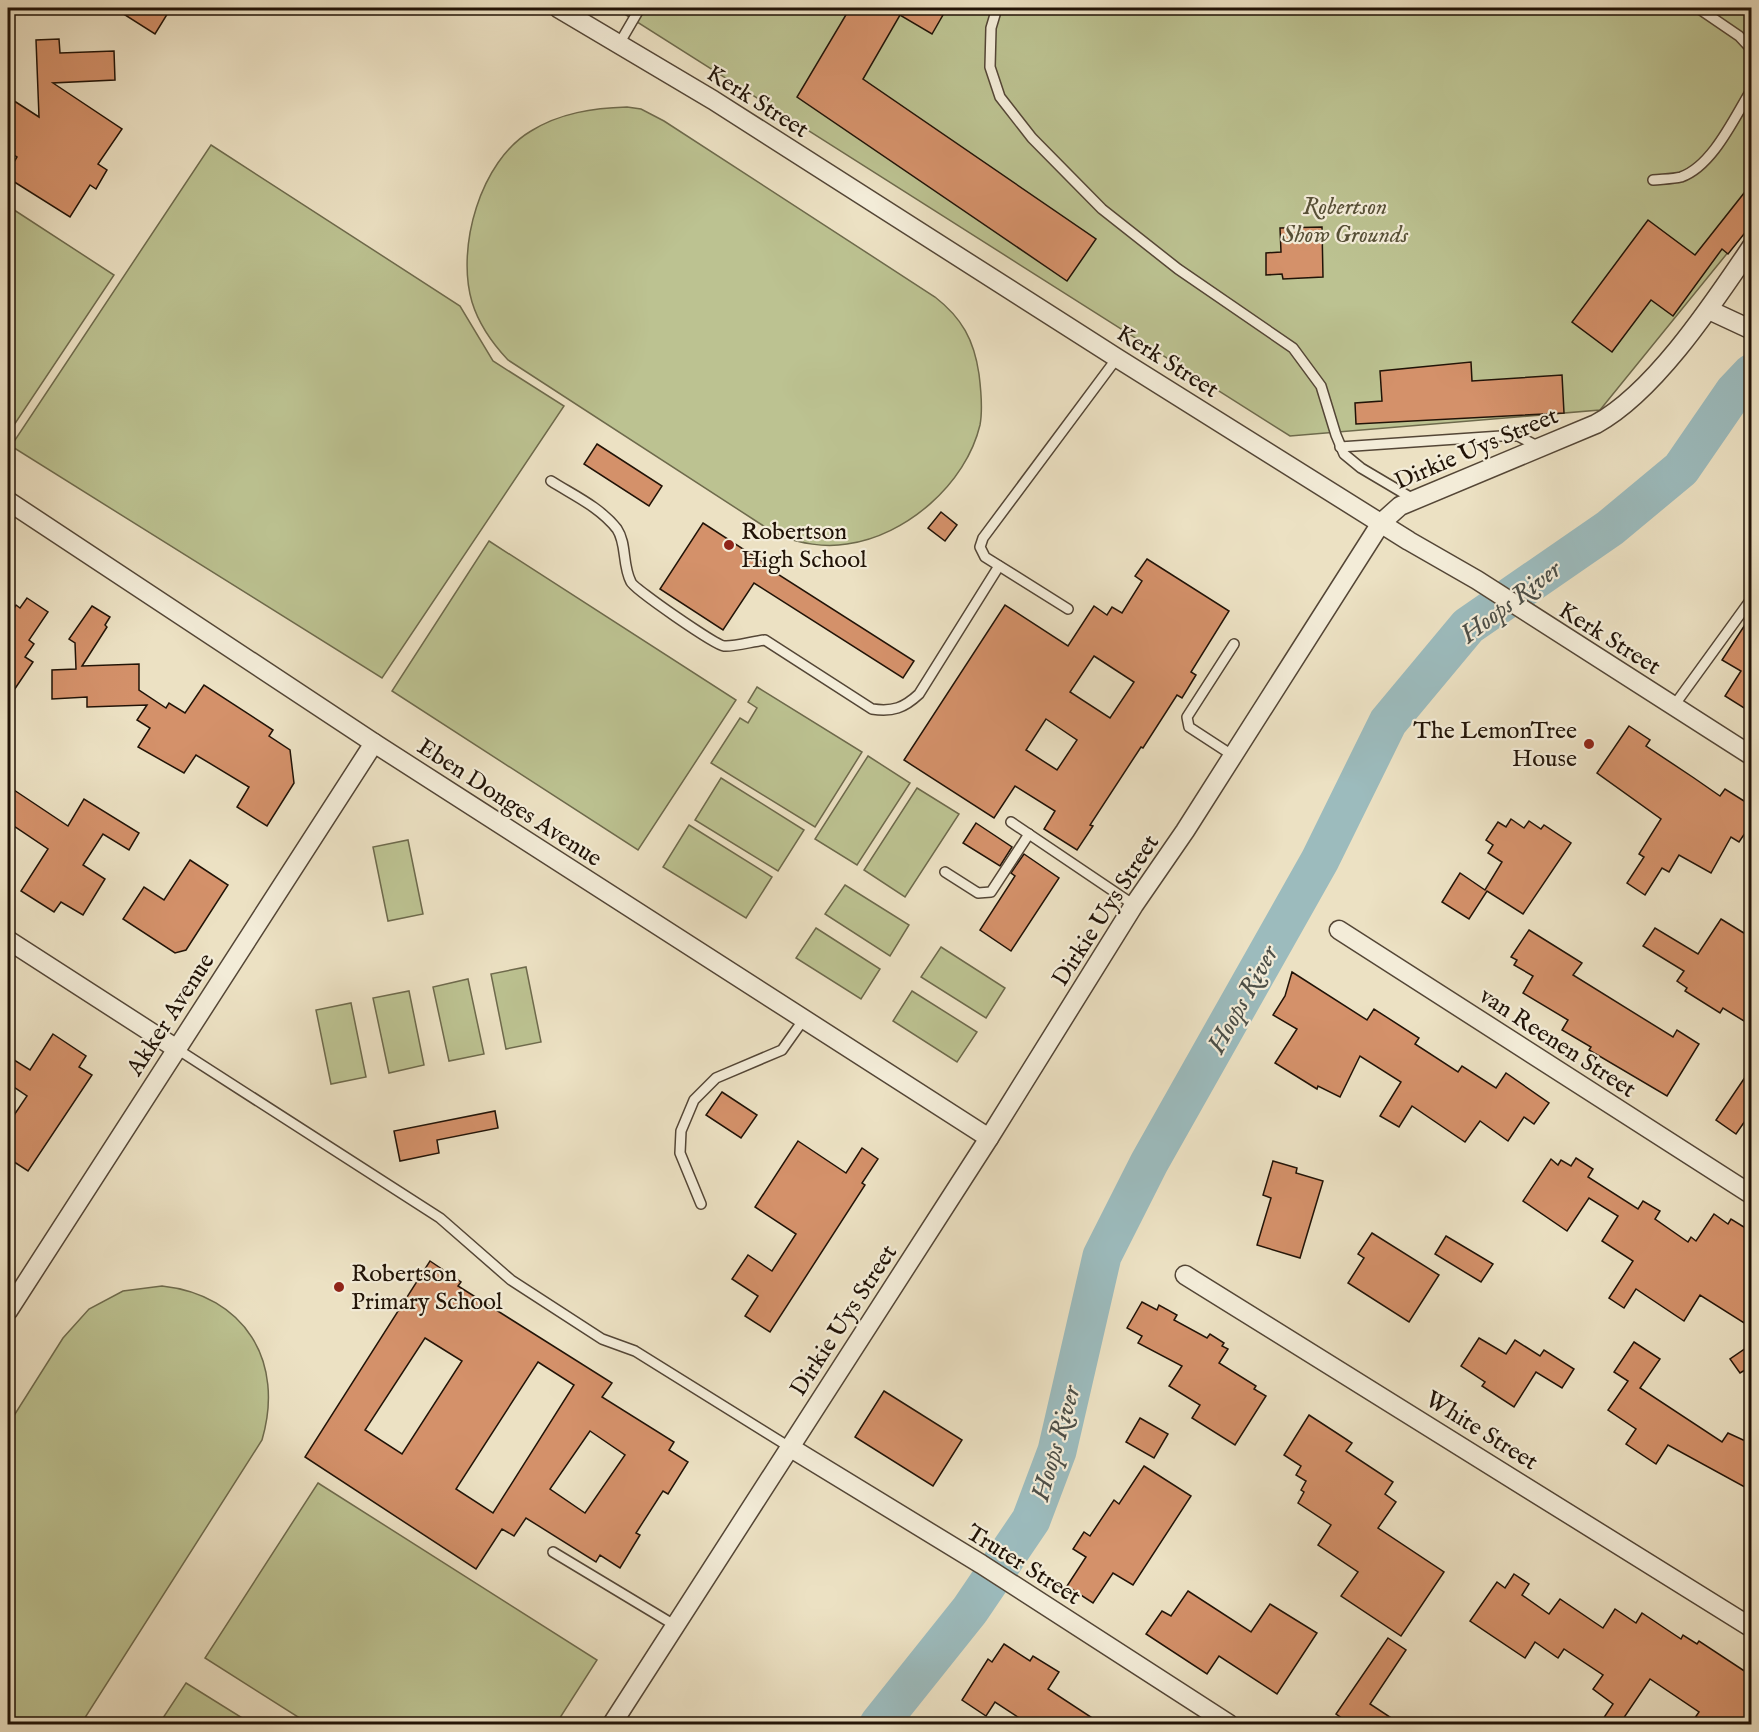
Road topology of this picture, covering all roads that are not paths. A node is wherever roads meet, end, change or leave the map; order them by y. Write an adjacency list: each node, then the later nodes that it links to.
1 (558, 8): 5 (street, Kerk Street)
2 (639, 8): 5 (lane)
3 (997, 8): 13 (lane)
4 (1698, 8): 6 (lane)
5 (619, 44): 12 (street, Kerk Street)
6 (1752, 50)
7 (1752, 89): 8 (lane)
8 (1653, 180)
9 (1752, 246): 10 (street, Dirkie Uys Street)
10 (1709, 310): 11 (street); 14 (street, Dirkie Uys Street)
11 (1752, 330)
12 (1117, 358): 18 (street, Kerk Street); 19 (lane)
13 (1340, 447): 14 (lane); 16 (lane)
14 (1539, 447): 16 (street, Dirkie Uys Street)
15 (551, 481): 19 (lane)
16 (1414, 500): 18 (street, Dirkie Uys Street)
17 (8, 501): 24 (street, Eben Donges Avenue)
18 (1381, 524): 23 (street, Kerk Street); 25 (street, Dirkie Uys Street)
19 (999, 566): 21 (lane)
20 (1752, 598): 23 (lane)
21 (1068, 609)
22 (1234, 644): 25 (lane)
23 (1673, 707): 26 (street, Kerk Street)
24 (374, 743): 33 (street, Eben Donges Avenue); 34 (street, Akker Avenue)
25 (1232, 755): 30 (street, Dirkie Uys Street)
26 (1752, 756)
27 (1011, 822): 28 (lane)
28 (1029, 834): 29 (lane); 30 (lane)
29 (945, 872)
30 (1134, 905): 35 (street, Dirkie Uys Street)
31 (1339, 930): 36 (street, van Reenen Street)
32 (8, 939): 34 (street)
33 (804, 1020): 35 (street, Eben Donges Avenue); 37 (lane)
34 (177, 1049): 39 (street, Akker Avenue); 40 (lane)
35 (989, 1138): 40 (street, Dirkie Uys Street)
36 (1752, 1195)
37 (701, 1204)
38 (1185, 1275): 43 (street, White Street)
39 (8, 1311)
40 (791, 1448): 42 (street, Dirkie Uys Street); 45 (street, Truter Street)
41 (553, 1552): 42 (lane)
42 (676, 1626): 44 (street, Dirkie Uys Street)
43 (1752, 1628)
44 (612, 1725)
45 (1228, 1725)

